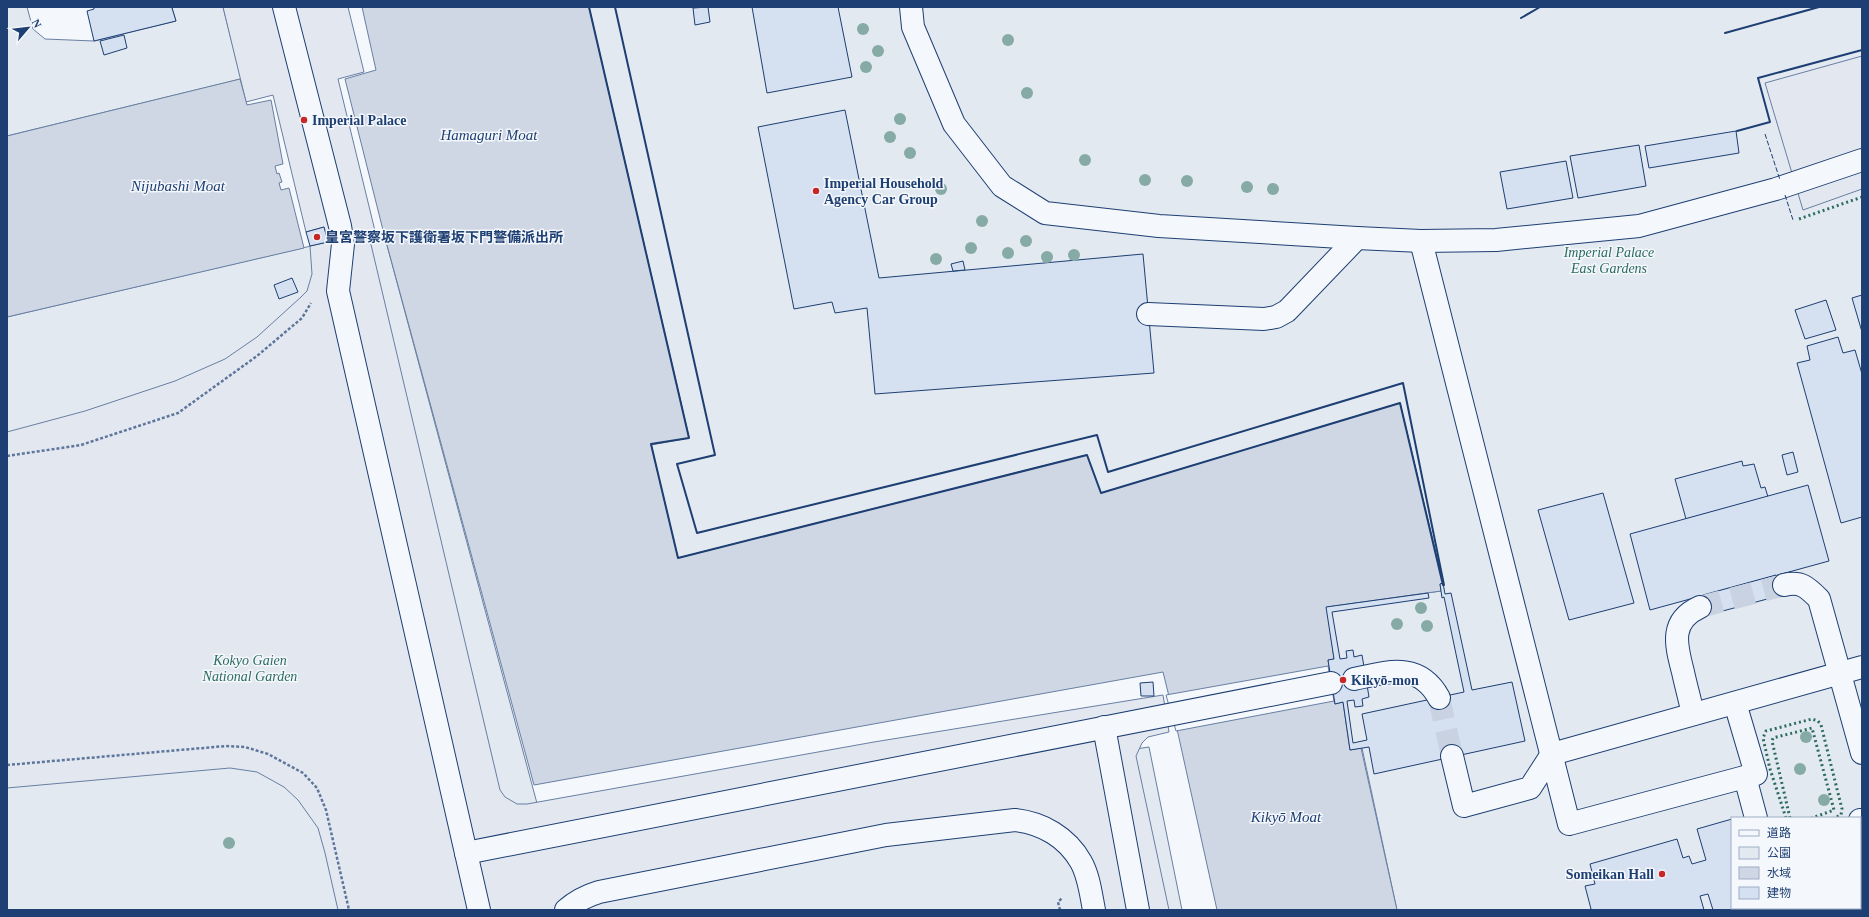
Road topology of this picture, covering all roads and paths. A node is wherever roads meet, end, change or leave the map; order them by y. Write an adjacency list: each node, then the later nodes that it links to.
1 (284, 7): 25 (street)
2 (911, 7): 4 (street)
3 (1862, 160): 5 (street)
4 (1356, 238): 5 (street); 7 (street)
5 (1420, 241): 20 (street)
6 (312, 301): 8 (path)
7 (1148, 314)
8 (7, 456)
9 (1784, 585): 12 (street)
10 (1700, 607): 17 (street)
11 (1862, 667): 12 (street)
12 (1839, 674): 16 (street); 19 (street)
13 (1354, 679): 15 (street)
14 (1331, 683): 18 (street)
15 (1439, 698)
16 (1735, 703): 17 (street); 23 (street)
17 (1693, 714): 20 (street)
18 (1104, 728): 25 (street); 30 (street)
19 (1862, 753)
20 (1552, 754): 21 (street); 23 (street)
21 (1452, 756)
22 (7, 765): 26 (path)
23 (1745, 777): 24 (street)
24 (1756, 817)
25 (466, 853): 27 (street)
26 (349, 910)
27 (479, 910)
28 (566, 910): 29 (street)
29 (1094, 910)
30 (1138, 910)

